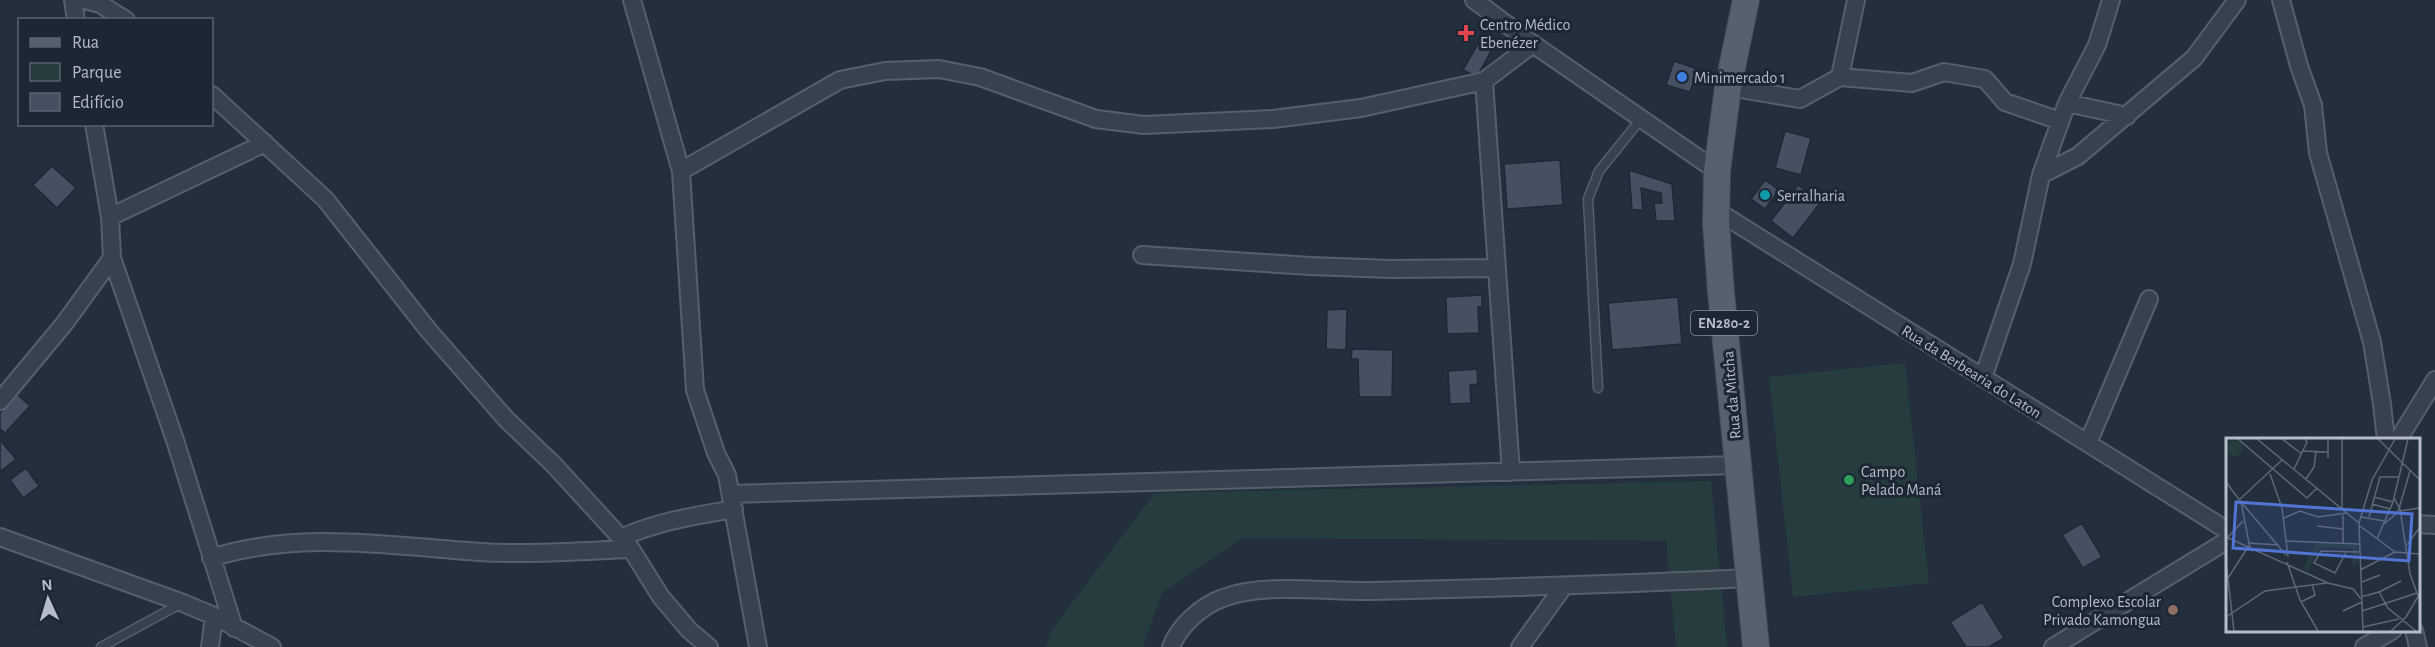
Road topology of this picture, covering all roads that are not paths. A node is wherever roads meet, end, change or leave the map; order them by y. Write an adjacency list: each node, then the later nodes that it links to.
1 (73, 0): 10 (street)
2 (85, 0): 11 (street)
3 (632, 0): 23 (street)
4 (1474, 0): 12 (street)
5 (1746, 0): 15 (main road, Rua da Mitcha / EN280-2)
6 (1856, 0): 13 (street)
7 (2112, 0): 17 (street)
8 (2238, 0): 18 (street)
9 (2281, 0): 36 (street)
10 (76, 18)
11 (123, 18)
12 (1533, 44): 14 (street); 19 (street)
13 (1840, 77): 15 (street); 20 (street)
14 (1484, 81): 23 (street); 30 (street)
15 (1728, 87): 24 (main road, Rua da Mitcha / EN280-2)
16 (213, 96): 22 (street)
17 (2067, 103): 18 (street); 20 (street)
18 (2127, 117): 25 (street)
19 (1641, 119): 24 (street); 34 (lane)
20 (2060, 122): 25 (street)
21 (94, 126): 27 (street)
22 (265, 143): 27 (street); 47 (street)
23 (681, 171): 41 (street)
24 (1717, 171): 26 (main road, Rua da Mitcha / EN280-2)
25 (2041, 175): 32 (street)
26 (1717, 211): 32 (street, Rua da Berbearia do Laton); 39 (main road, Rua da Mitcha / EN280-2)
27 (110, 217): 29 (street)
28 (1142, 255): 30 (street)
29 (112, 258): 35 (street); 48 (street)
30 (1497, 268): 40 (street)
31 (2149, 299): 38 (street)
32 (1983, 378): 38 (street, Rua da Berbearia do Laton)
33 (2435, 380): 37 (street)
34 (1598, 388)
35 (0, 401)
36 (2386, 438)
37 (2399, 438)
38 (2088, 443): 44 (street, Rua da Berbearia do Laton)
39 (1737, 465): 40 (street); 49 (main road, Rua da Mitcha / EN280-2)
40 (1510, 472): 41 (street)
41 (732, 502): 47 (street); 60 (street)
42 (2420, 524): 43 (street)
43 (2435, 525)
44 (2226, 530)
45 (0, 537): 51 (street)
46 (2226, 541): 64 (street)
47 (626, 544): 48 (street); 59 (street)
48 (212, 558): 53 (street)
49 (1749, 578): 50 (street); 63 (main road, Rua da Mitcha / EN280-2)
50 (1564, 586): 61 (street); 62 (street)
51 (183, 603): 52 (street); 56 (lane)
52 (214, 616): 53 (street); 57 (street)
53 (234, 628): 58 (street)
54 (2390, 632): 65 (street)
55 (2414, 632): 66 (street)
56 (101, 647)
57 (210, 647)
58 (273, 647)
59 (709, 647)
60 (758, 647)
61 (1171, 647)
62 (1520, 647)
63 (1756, 647)
64 (2053, 647)
65 (2364, 647)
66 (2418, 647)

